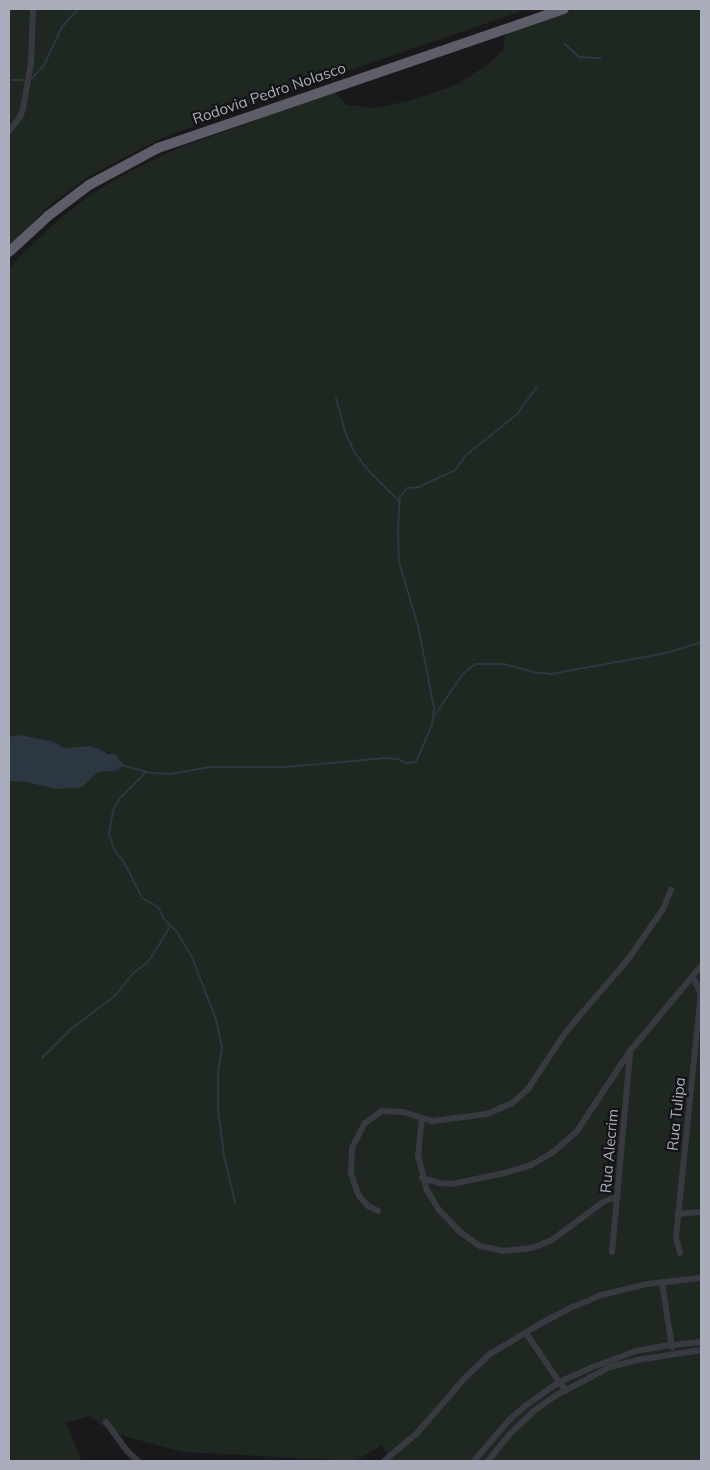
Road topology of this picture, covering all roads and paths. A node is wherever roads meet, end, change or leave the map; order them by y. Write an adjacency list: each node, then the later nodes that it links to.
1 (33, 9): 3 (street)
2 (564, 9): 4 (highway, Rodovia Pedro Nolasco)
3 (9, 131)
4 (9, 252)
5 (671, 890): 10 (street)
6 (701, 966): 7 (street)
7 (693, 978): 8 (street, Rua Tulipa); 9 (street)
8 (700, 1011): 15 (street, Rua Tulipa)
9 (630, 1052): 11 (street); 12 (street, Rua Alecrim)
10 (422, 1118): 11 (street); 13 (street)
11 (422, 1178): 12 (street)
12 (618, 1196): 16 (street, Rua Alecrim)
13 (378, 1210)
14 (701, 1212): 15 (street)
15 (678, 1214): 17 (street, Rua Tulipa)
16 (612, 1252)
17 (680, 1253)
18 (701, 1278): 19 (street)
19 (662, 1282): 20 (street); 22 (street)
20 (526, 1333): 25 (street); 29 (street)
21 (701, 1342): 22 (street)
22 (672, 1345): 24 (street); 25 (street)
23 (701, 1350): 24 (street)
24 (673, 1354): 26 (street)
25 (559, 1382): 26 (street); 30 (street)
26 (566, 1390): 31 (street)
27 (106, 1422): 28 (street)
28 (136, 1461)
29 (384, 1461)
30 (474, 1461)
31 (488, 1461)

